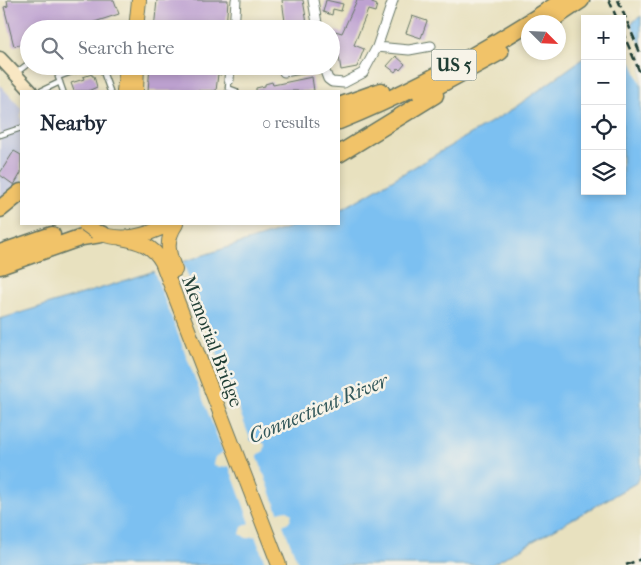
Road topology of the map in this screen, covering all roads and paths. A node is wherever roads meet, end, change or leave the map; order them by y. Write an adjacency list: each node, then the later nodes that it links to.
1 (138, 0): 8 (main road)
2 (236, 0): 9 (street)
3 (313, 0): 10 (street)
4 (393, 0): 13 (street)
5 (564, 0): 15 (highway, US 5)
6 (581, 0): 7 (highway)
7 (557, 15)
8 (137, 20)
9 (235, 20)
10 (316, 20)
11 (521, 38): 15 (highway, US 5)
12 (431, 46): 13 (street)
13 (377, 47): 23 (street)
14 (1, 61): 17 (street)
15 (473, 62): 33 (highway); 34 (highway, US 5); 36 (highway, US 5); 38 (highway)
16 (20, 70): 17 (lane)
17 (15, 74): 26 (street)
18 (63, 75): 25 (lane)
19 (104, 75): 29 (lane)
20 (126, 75): 30 (main road)
21 (137, 75): 31 (main road)
22 (229, 75): 24 (street)
23 (326, 75)
24 (229, 80): 32 (lane)
25 (60, 82): 27 (lane); 28 (lane)
26 (30, 90)
27 (43, 90)
28 (63, 90)
29 (110, 90)
30 (124, 90)
31 (136, 90)
32 (233, 90)
33 (340, 106)
34 (340, 121)
35 (20, 128): 37 (lane)
36 (340, 132)
37 (0, 135)
38 (340, 153)
39 (20, 193): 41 (highway)
40 (20, 207): 42 (highway)
41 (0, 209)
42 (0, 216)
43 (51, 225): 48 (highway)
44 (167, 225): 47 (main road)
45 (175, 225): 50 (main road)
46 (92, 228): 47 (main road); 49 (highway); 51 (highway)
47 (121, 238): 50 (main road)
48 (0, 242)
49 (0, 253)
50 (163, 253): 52 (main road, Memorial Bridge); 53 (main road, Memorial Bridge)
51 (0, 266)
52 (279, 565)
53 (288, 565)

